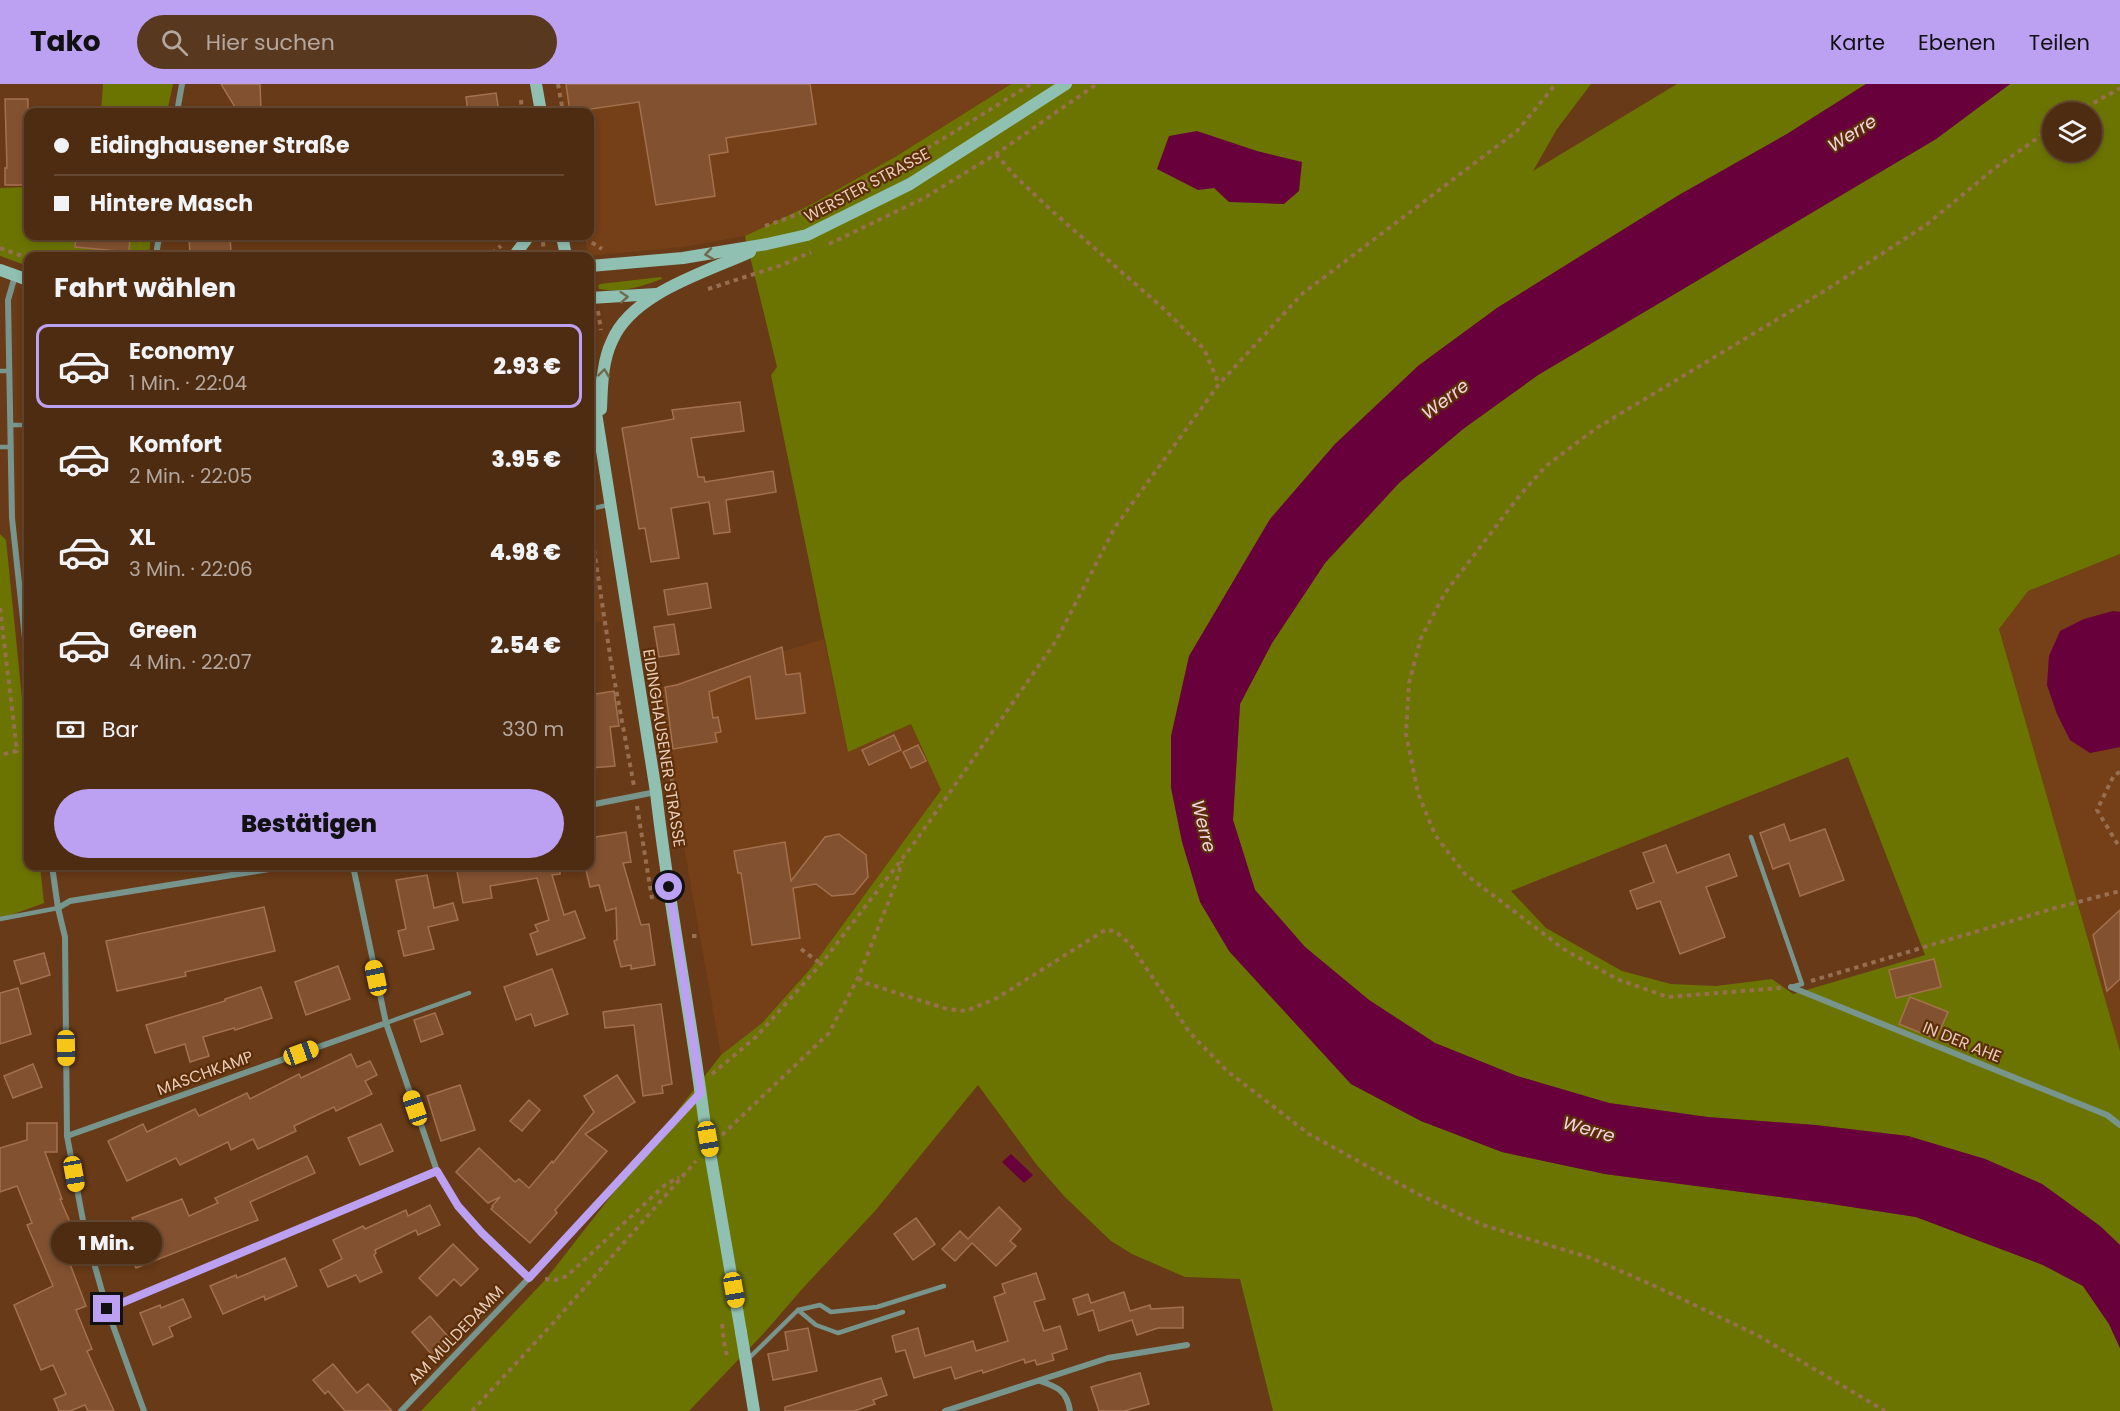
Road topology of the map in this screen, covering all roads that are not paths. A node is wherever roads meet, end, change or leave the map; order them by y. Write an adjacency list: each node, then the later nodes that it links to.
1 (182, 84): 4 (street)
2 (536, 84): 5 (main road)
3 (1066, 84): 6 (main road, WERSTER STRASSE)
4 (178, 108)
5 (540, 108)
6 (767, 244): 7 (main road, WERSTER STRASSE, one-way to 7); 11 (main road)
7 (594, 266)
8 (0, 270): 9 (main road)
9 (15, 276): 10 (main road); 14 (street)
10 (24, 279)
11 (658, 294): 12 (main road, one-way to 11); 18 (main road, one-way to 11)
12 (594, 298)
13 (0, 371): 14 (lane)
14 (10, 371): 16 (street)
15 (594, 398): 18 (main road, EIDINGHAUSENER STRASSE)
16 (12, 425): 17 (lane); 20 (street)
17 (24, 425)
18 (600, 432): 21 (main road, EIDINGHAUSENER STRASSE)
19 (0, 447): 20 (lane)
20 (11, 447): 23 (street)
21 (611, 505): 22 (lane); 24 (main road, EIDINGHAUSENER STRASSE)
22 (594, 508)
23 (24, 629)
24 (656, 792): 25 (street); 35 (main road, EIDINGHAUSENER STRASSE)
25 (594, 805)
26 (1751, 837): 32 (lane)
27 (53, 870): 30 (street)
28 (264, 870): 30 (street)
29 (354, 870): 34 (street)
30 (58, 908): 31 (lane); 37 (street)
31 (0, 919)
32 (1791, 987): 36 (street, IN DER AHE)
33 (469, 993): 34 (lane)
34 (386, 1023): 37 (street, MASCHKAMP); 38 (street)
35 (701, 1092): 39 (street, AM MULDEDAMM); 45 (main road, EIDINGHAUSENER STRASSE, bridge)
36 (2120, 1125)
37 (67, 1137): 41 (street)
38 (437, 1171): 39 (street); 41 (street)
39 (529, 1278): 48 (street, AM MULDEDAMM)
40 (944, 1286): 42 (lane)
41 (107, 1309): 47 (street)
42 (798, 1310): 43 (lane); 45 (lane)
43 (903, 1312)
44 (1187, 1345): 46 (street)
45 (746, 1360): 49 (main road, EIDINGHAUSENER STRASSE)
46 (1040, 1381): 50 (street); 51 (street)
47 (144, 1411)
48 (401, 1411)
49 (754, 1411)
50 (945, 1411)
51 (1070, 1411)

